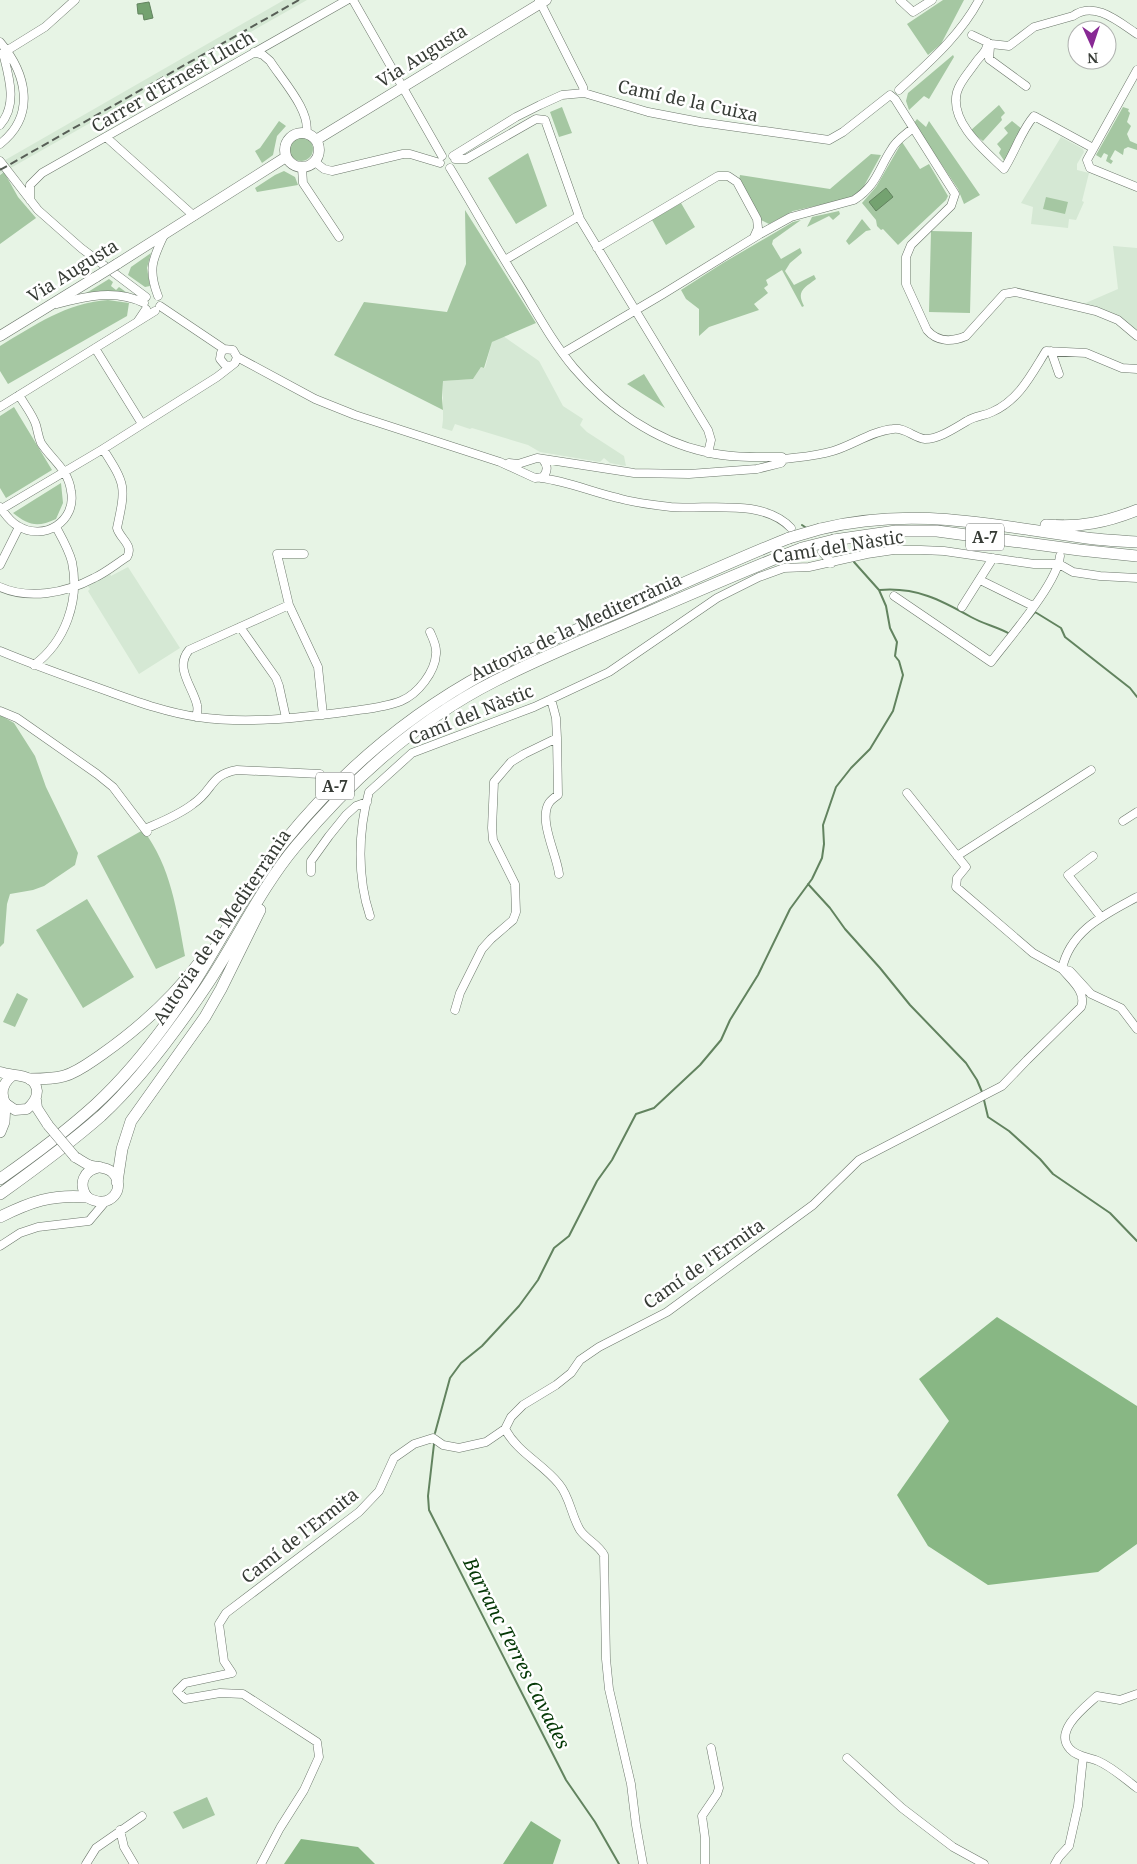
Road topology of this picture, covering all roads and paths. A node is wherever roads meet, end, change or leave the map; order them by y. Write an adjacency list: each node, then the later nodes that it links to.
1 (75, 0): 13 (street)
2 (347, 0): 11 (street, Carrer d'Ernest Lluch)
3 (353, 0): 19 (street)
4 (900, 0): 5 (street)
5 (932, 0)
6 (980, 0): 8 (street)
7 (541, 1): 19 (main road, Via Augusta); 21 (street)
8 (967, 32): 12 (street); 22 (street)
9 (1137, 34): 12 (street)
10 (0, 42): 13 (street)
11 (273, 42): 14 (street, Carrer d'Ernest Lluch); 15 (street)
12 (991, 43): 20 (street); 29 (street)
13 (5, 52): 17 (street); 18 (street)
14 (254, 52): 15 (street); 26 (street, Carrer d'Ernest Lluch)
15 (270, 61): 25 (street)
16 (1137, 70): 29 (street)
17 (21, 78): 18 (street); 28 (street)
18 (9, 80): 23 (street)
19 (403, 86): 27 (main road, Via Augusta); 32 (street)
20 (1026, 86)
21 (584, 93): 22 (street, Camí de la Cuixa); 31 (street, Camí de la Cuixa)
22 (892, 97): 24 (street)
23 (0, 125)
24 (914, 128): 45 (street); 55 (street)
25 (306, 134): 27 (main road); 30 (main road)
26 (106, 137): 38 (street, Carrer d'Ernest Lluch); 41 (street)
27 (316, 140): 34 (main road)
28 (1, 142)
29 (1094, 148): 39 (street)
30 (286, 157): 35 (main road); 41 (main road, Via Augusta)
31 (454, 158): 32 (street); 36 (street); 42 (street)
32 (441, 159): 34 (street); 36 (street)
33 (0, 161): 37 (street)
34 (315, 162): 35 (main road)
35 (302, 168): 44 (street)
36 (450, 168): 47 (street)
37 (10, 175): 38 (street); 40 (street)
38 (33, 181): 40 (street)
39 (1137, 188)
40 (30, 200): 49 (street)
41 (194, 216): 43 (main road, Via Augusta)
42 (578, 216): 46 (street); 47 (street)
43 (164, 235): 48 (street); 50 (main road, Via Augusta, bridge)
44 (340, 237)
45 (753, 238): 46 (street); 52 (street)
46 (597, 248): 52 (street)
47 (504, 260): 59 (street)
48 (158, 296): 49 (street); 51 (street)
49 (145, 303): 50 (street); 51 (street); 53 (street)
50 (48, 306): 54 (main road, Via Augusta)
51 (158, 308): 53 (street); 57 (street)
52 (635, 311): 59 (street); 68 (street)
53 (137, 322): 56 (street)
54 (0, 336)
55 (1137, 336)
56 (95, 348): 64 (street); 66 (street)
57 (224, 349): 60 (street); 61 (street)
58 (1051, 351): 62 (street); 63 (street); 69 (street)
59 (563, 353): 68 (street)
60 (237, 357): 61 (street); 70 (street)
61 (229, 366): 66 (street)
62 (1137, 370)
63 (1060, 374)
64 (19, 395): 65 (street); 73 (street)
65 (0, 406)
66 (142, 424): 67 (street)
67 (103, 449): 73 (street); 93 (street)
68 (708, 453): 69 (street)
69 (784, 459): 72 (street)
70 (500, 462): 71 (street); 74 (street)
71 (529, 462): 72 (street); 74 (street)
72 (546, 465): 75 (street); 76 (street)
73 (64, 472): 77 (street); 81 (street)
74 (530, 476): 75 (street)
75 (541, 478): 76 (street)
76 (556, 480): 82 (street)
77 (1, 509): 80 (street)
78 (1137, 510): 79 (highway)
79 (974, 521): 82 (highway, Autovia de la Mediterrània / A-7, bridge); 83 (highway, Autovia de la Mediterrània / A-7)
80 (19, 527): 81 (street); 90 (street)
81 (56, 527): 93 (street)
82 (790, 533): 123 (highway, Autovia de la Mediterrània / A-7)
83 (1137, 542)
84 (822, 552): 89 (street)
85 (304, 554): 96 (street)
86 (1137, 556): 111 (highway, Autovia de la Mediterrània / A-7, bridge)
87 (993, 558): 88 (street, Camí del Nàstic); 89 (street, Camí del Nàstic); 92 (street)
88 (1059, 560): 91 (street, Camí del Nàstic); 97 (street)
89 (832, 563): 103 (street, Camí del Nàstic)
90 (0, 565)
91 (1137, 578)
92 (980, 580): 97 (street); 98 (street)
93 (74, 586): 94 (street); 102 (street)
94 (0, 587)
95 (894, 596): 97 (street)
96 (289, 604): 99 (street); 105 (street)
97 (1033, 606)
98 (962, 607)
99 (240, 627): 106 (street); 107 (street)
100 (430, 632): 105 (street)
101 (0, 650): 102 (street)
102 (34, 665): 106 (street)
103 (551, 699): 108 (street); 113 (street, Camí del Nàstic)
104 (0, 711): 110 (street)
105 (323, 715): 107 (street)
106 (196, 717): 107 (street)
107 (286, 718)
108 (557, 738): 119 (street); 125 (street)
109 (1091, 770): 116 (street)
110 (320, 774)
111 (360, 778): 140 (highway); 141 (highway, Autovia de la Mediterrània / A-7)
112 (907, 793): 116 (street)
113 (367, 802): 118 (street); 121 (street)
114 (1137, 812): 115 (street)
115 (1123, 822)
116 (957, 856): 124 (street)
117 (1093, 856): 122 (street)
118 (311, 872)
119 (559, 874)
120 (1137, 896): 122 (street)
121 (370, 916)
122 (1101, 917): 124 (street)
123 (229, 924): 129 (highway); 138 (highway, Autovia de la Mediterrània / A-7)
124 (1062, 969): 126 (street); 145 (street, Camí de l'Ermita)
125 (455, 1010)
126 (1137, 1029)
127 (0, 1072): 128 (main road)
128 (12, 1076): 129 (main road); 130 (main road)
129 (30, 1079): 131 (main road)
130 (1, 1087): 132 (main road)
131 (36, 1100): 133 (main road); 134 (main road)
132 (4, 1102): 133 (main road); 135 (highway)
133 (21, 1110): 134 (main road)
134 (45, 1122): 136 (main road, bridge)
135 (0, 1132)
136 (75, 1156): 137 (main road); 139 (main road)
137 (100, 1167): 139 (main road); 140 (main road)
138 (0, 1179)
139 (82, 1180): 142 (main road)
140 (117, 1182): 142 (main road)
141 (0, 1194)
142 (95, 1201): 143 (highway); 144 (street)
143 (0, 1217)
144 (0, 1246)
145 (505, 1428): 155 (street, Camí de l'Ermita); 156 (street)
146 (1137, 1694): 148 (street)
147 (711, 1748): 157 (street)
148 (1084, 1757): 150 (street); 159 (street)
149 (847, 1758): 158 (street)
150 (1137, 1788)
151 (142, 1816): 152 (street)
152 (120, 1830): 153 (street); 154 (street)
153 (86, 1864)
154 (134, 1864)
155 (261, 1864)
156 (643, 1864)
157 (705, 1864)
158 (984, 1864)
159 (1055, 1864)

